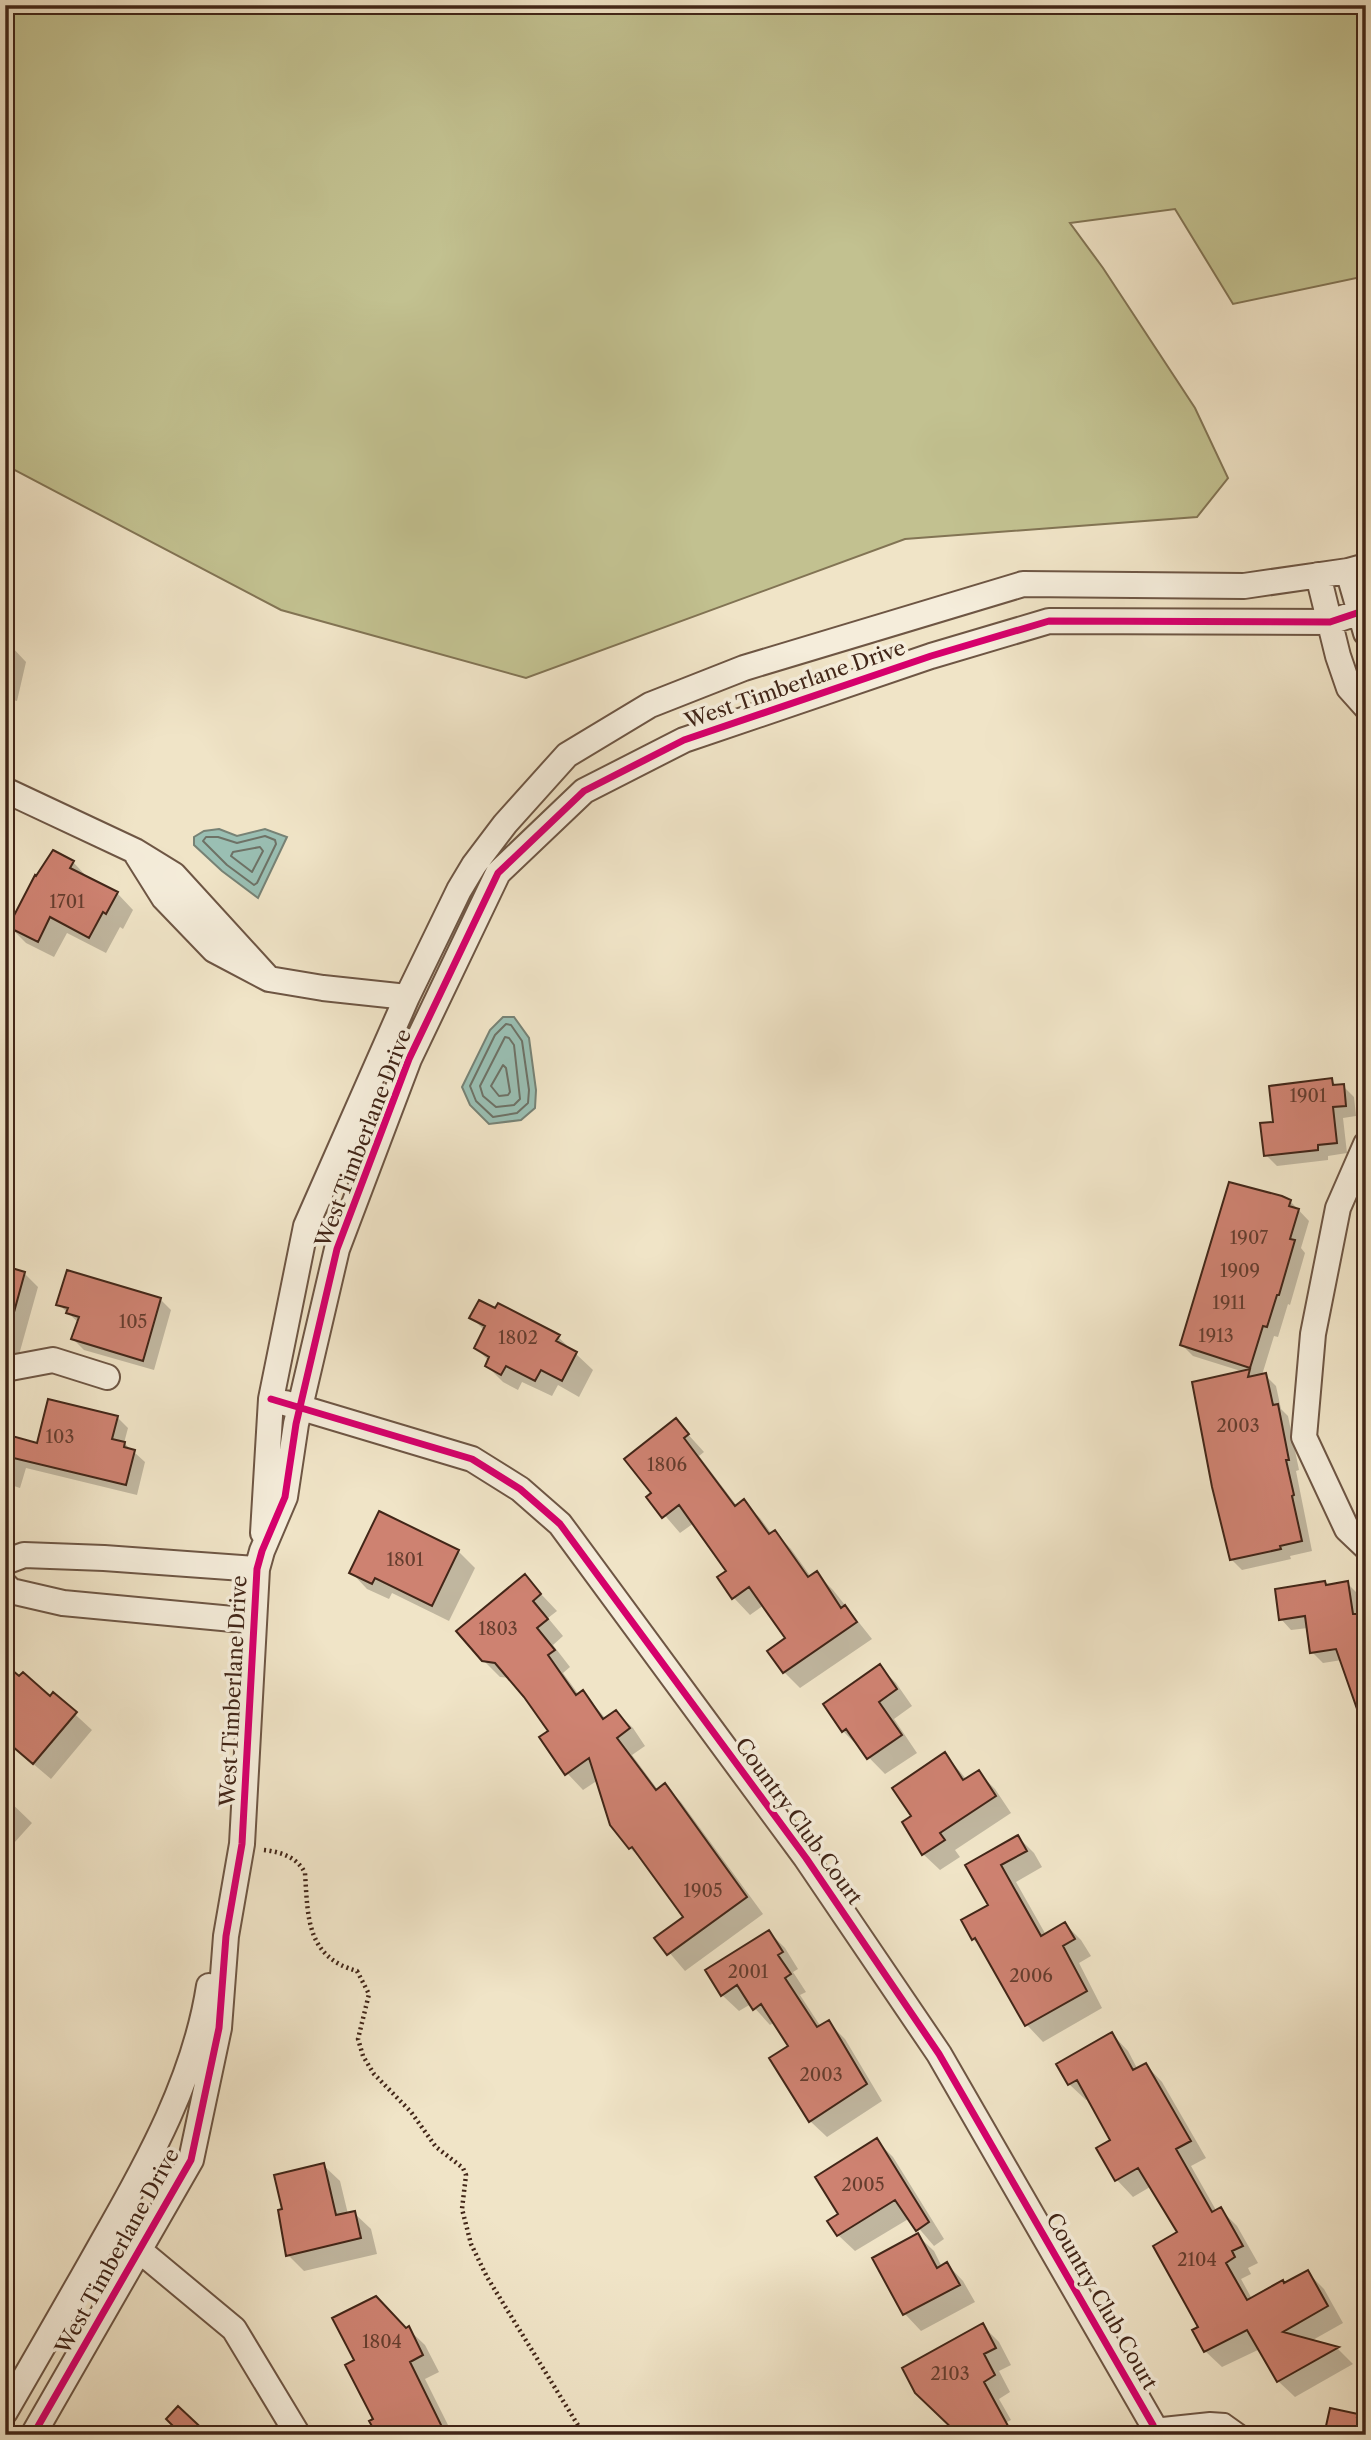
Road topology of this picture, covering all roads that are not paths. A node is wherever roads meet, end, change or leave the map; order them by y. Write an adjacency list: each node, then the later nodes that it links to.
1 (1357, 568): 2 (street, West Timberlane Drive); 3 (street)
2 (1318, 575): 4 (street); 7 (street, West Timberlane Drive)
3 (1364, 618): 4 (street, West Timberlane Drive)
4 (1330, 622): 5 (street); 12 (street, West Timberlane Drive)
5 (1366, 707)
6 (5, 790): 7 (street)
7 (407, 997): 11 (street, West Timberlane Drive)
8 (1366, 1144): 13 (street)
9 (5, 1369): 10 (street)
10 (107, 1377)
11 (271, 1399): 12 (street, Country Club Court); 14 (street, West Timberlane Drive)
12 (300, 1407): 14 (street, West Timberlane Drive); 22 (street, Country Club Court)
13 (1366, 1548)
14 (259, 1560): 15 (street); 17 (street, West Timberlane Drive)
15 (5, 1562)
16 (5, 1585): 17 (street)
17 (254, 1621): 18 (street, West Timberlane Drive)
18 (226, 1936): 19 (street, West Timberlane Drive); 20 (street, West Timberlane Drive)
19 (107, 2236): 20 (street); 21 (street, West Timberlane Drive)
20 (139, 2250): 23 (street, West Timberlane Drive); 24 (street)
21 (5, 2412)
22 (1150, 2430): 25 (lane)
23 (33, 2435)
24 (298, 2435)
25 (1246, 2435)

